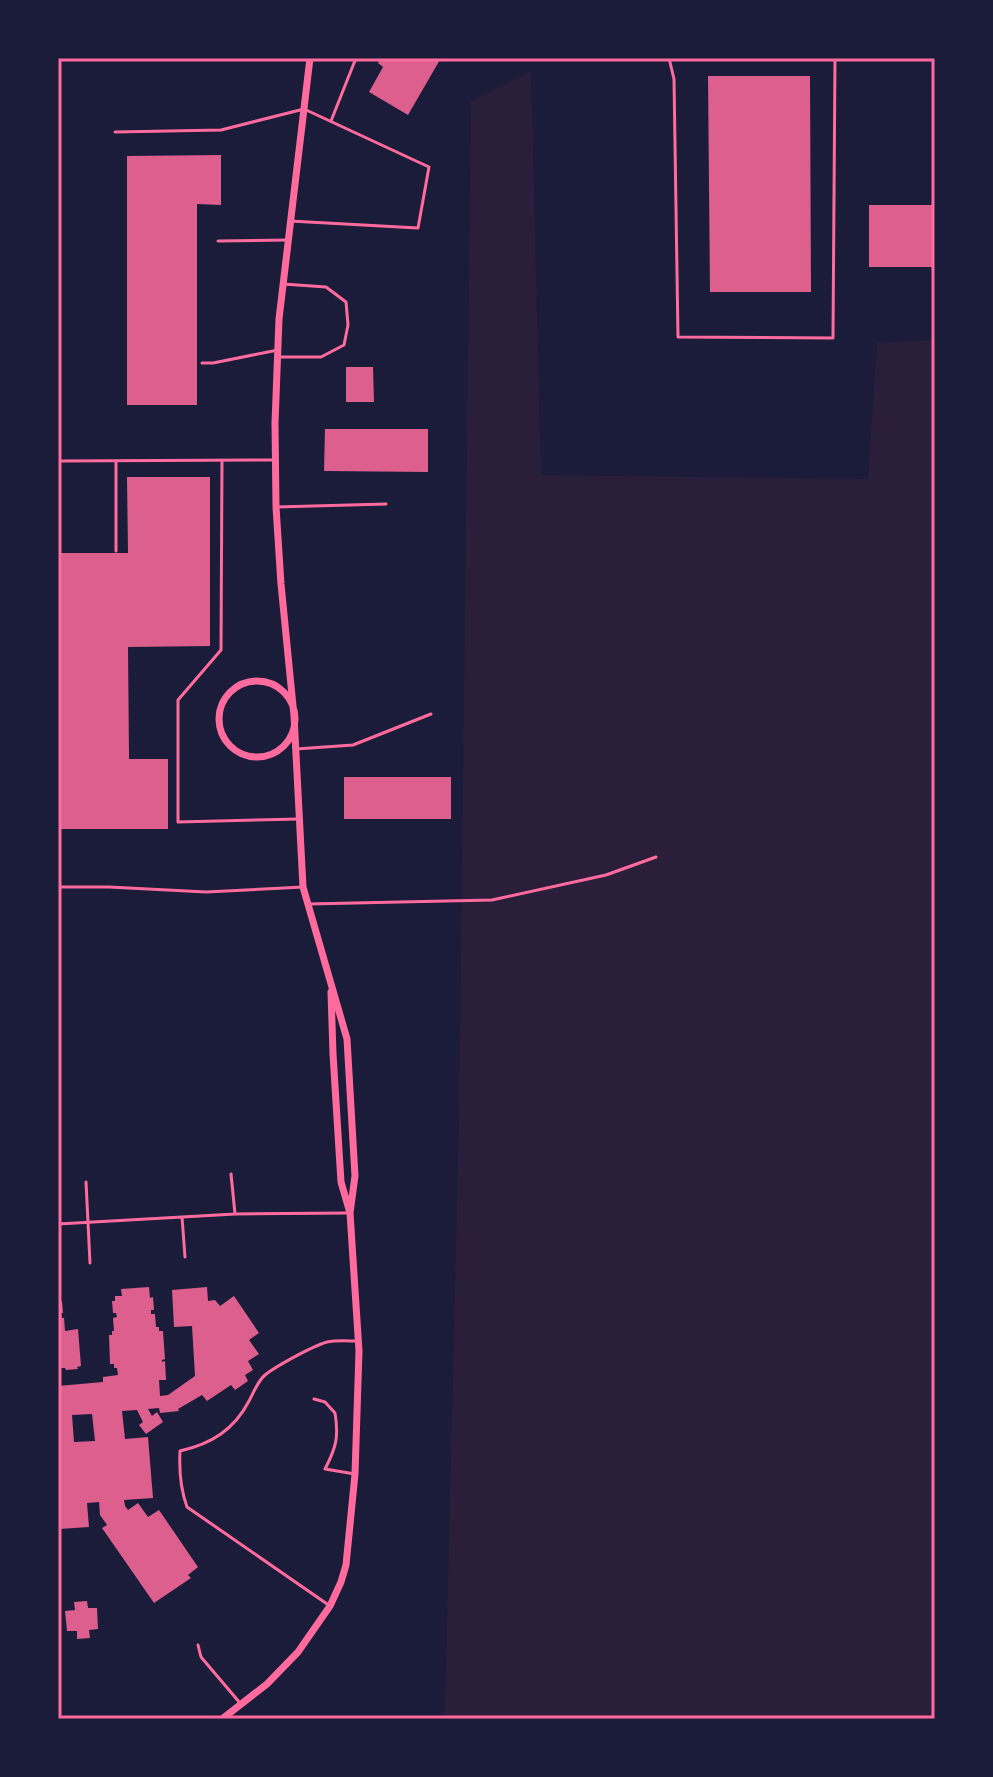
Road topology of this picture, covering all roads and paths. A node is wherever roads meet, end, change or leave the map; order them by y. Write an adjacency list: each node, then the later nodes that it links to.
1 (310, 58): 5 (street)
2 (356, 58): 6 (lane)
3 (669, 58): 4 (lane)
4 (835, 58)
5 (304, 109): 6 (lane); 7 (lane); 8 (street)
6 (331, 121): 8 (lane)
7 (115, 132)
8 (290, 221): 9 (street)
9 (288, 240): 10 (lane); 11 (street)
10 (218, 241)
11 (283, 284): 12 (street); 12 (lane)
12 (278, 354): 13 (lane); 15 (street)
13 (202, 363)
14 (222, 460): 15 (lane); 17 (lane); 24 (lane)
15 (275, 460): 19 (street)
16 (58, 461): 17 (lane)
17 (116, 461): 20 (lane)
18 (386, 504): 19 (lane)
19 (276, 507): 22 (street)
20 (116, 551)
21 (431, 714): 23 (lane)
22 (294, 716): 22 (street); 23 (street)
23 (296, 749): 24 (street)
24 (299, 819): 27 (street)
25 (656, 857): 28 (lane)
26 (58, 887): 27 (lane)
27 (303, 887): 28 (street)
28 (308, 904): 29 (street)
29 (331, 982): 32 (street); 32 (street)
30 (231, 1174): 33 (lane)
31 (86, 1182): 35 (lane)
32 (350, 1213): 33 (lane); 39 (street)
33 (235, 1214): 34 (lane)
34 (182, 1217): 35 (lane); 37 (lane)
35 (88, 1222): 36 (lane); 38 (lane)
36 (58, 1224)
37 (185, 1257)
38 (90, 1263)
39 (358, 1341): 41 (street); 42 (lane)
40 (314, 1399): 41 (lane)
41 (355, 1474): 42 (street)
42 (330, 1606): 44 (street)
43 (198, 1645): 44 (lane)
44 (241, 1705): 45 (street)
45 (222, 1719)

